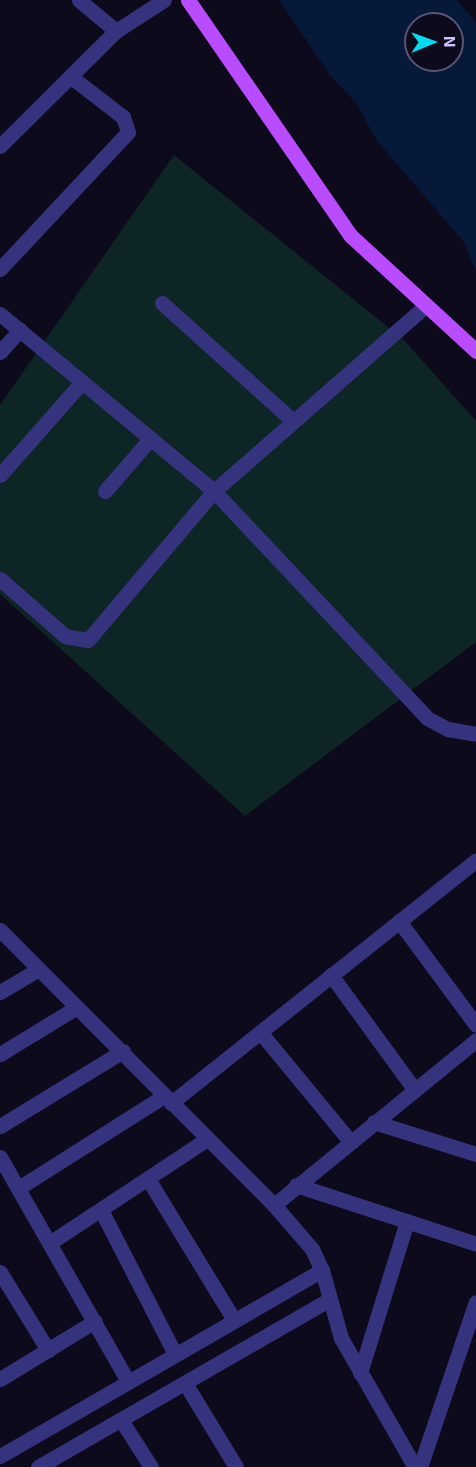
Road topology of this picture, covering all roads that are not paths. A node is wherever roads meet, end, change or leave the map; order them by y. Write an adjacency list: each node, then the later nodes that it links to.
1 (79, 0): 4 (street)
2 (164, 0): 4 (street)
3 (188, 0): 9 (main road)
4 (116, 32): 5 (street)
5 (70, 76): 6 (street); 7 (street)
6 (0, 146)
7 (0, 269)
8 (162, 303): 15 (street)
9 (425, 306): 13 (main road); 15 (street)
10 (0, 314): 11 (street)
11 (20, 330): 12 (street); 14 (street)
12 (0, 351)
13 (476, 351)
14 (82, 382): 16 (street); 17 (street)
15 (293, 421): 19 (street)
16 (151, 438): 18 (street); 19 (street)
17 (0, 475)
18 (105, 490)
19 (214, 491): 20 (street); 21 (street)
20 (0, 579)
21 (476, 734)
22 (474, 865): 23 (street)
23 (399, 921): 26 (street); 29 (street)
24 (0, 930): 25 (street)
25 (39, 969): 27 (street); 28 (street)
26 (331, 975): 30 (street); 36 (street)
27 (0, 992)
28 (77, 1008): 32 (street); 33 (street)
29 (476, 1025)
30 (260, 1032): 37 (street); 41 (street)
31 (476, 1040): 34 (street)
32 (123, 1052): 37 (street); 39 (street)
33 (0, 1054)
34 (459, 1054): 35 (street); 36 (street)
35 (476, 1060)
36 (415, 1090): 38 (street)
37 (168, 1100): 40 (street); 46 (street)
38 (374, 1122): 41 (street); 42 (street)
39 (0, 1126)
40 (207, 1138): 44 (street); 47 (street)
41 (350, 1142): 45 (street)
42 (476, 1154)
43 (0, 1157): 46 (street)
44 (148, 1179): 48 (street); 56 (street)
45 (297, 1185): 47 (street); 49 (street)
46 (20, 1187): 50 (street)
47 (274, 1205): 52 (street)
48 (101, 1210): 50 (street); 59 (street)
49 (406, 1221): 51 (street); 60 (street)
50 (51, 1242): 57 (street)
51 (476, 1244)
52 (322, 1270): 54 (street); 56 (street)
53 (0, 1272): 58 (street)
54 (327, 1301): 60 (street); 63 (street)
55 (476, 1302): 70 (street)
56 (234, 1320): 59 (street)
57 (95, 1321): 58 (street); 62 (street)
58 (48, 1350): 61 (street)
59 (175, 1354): 62 (street)
60 (360, 1373): 69 (street)
61 (0, 1379)
62 (128, 1381): 65 (street)
63 (185, 1383): 64 (street); 68 (street)
64 (121, 1420): 66 (street); 67 (street)
65 (0, 1456)
66 (38, 1467)
67 (151, 1467)
68 (236, 1467)
69 (415, 1467)
70 (420, 1467)

